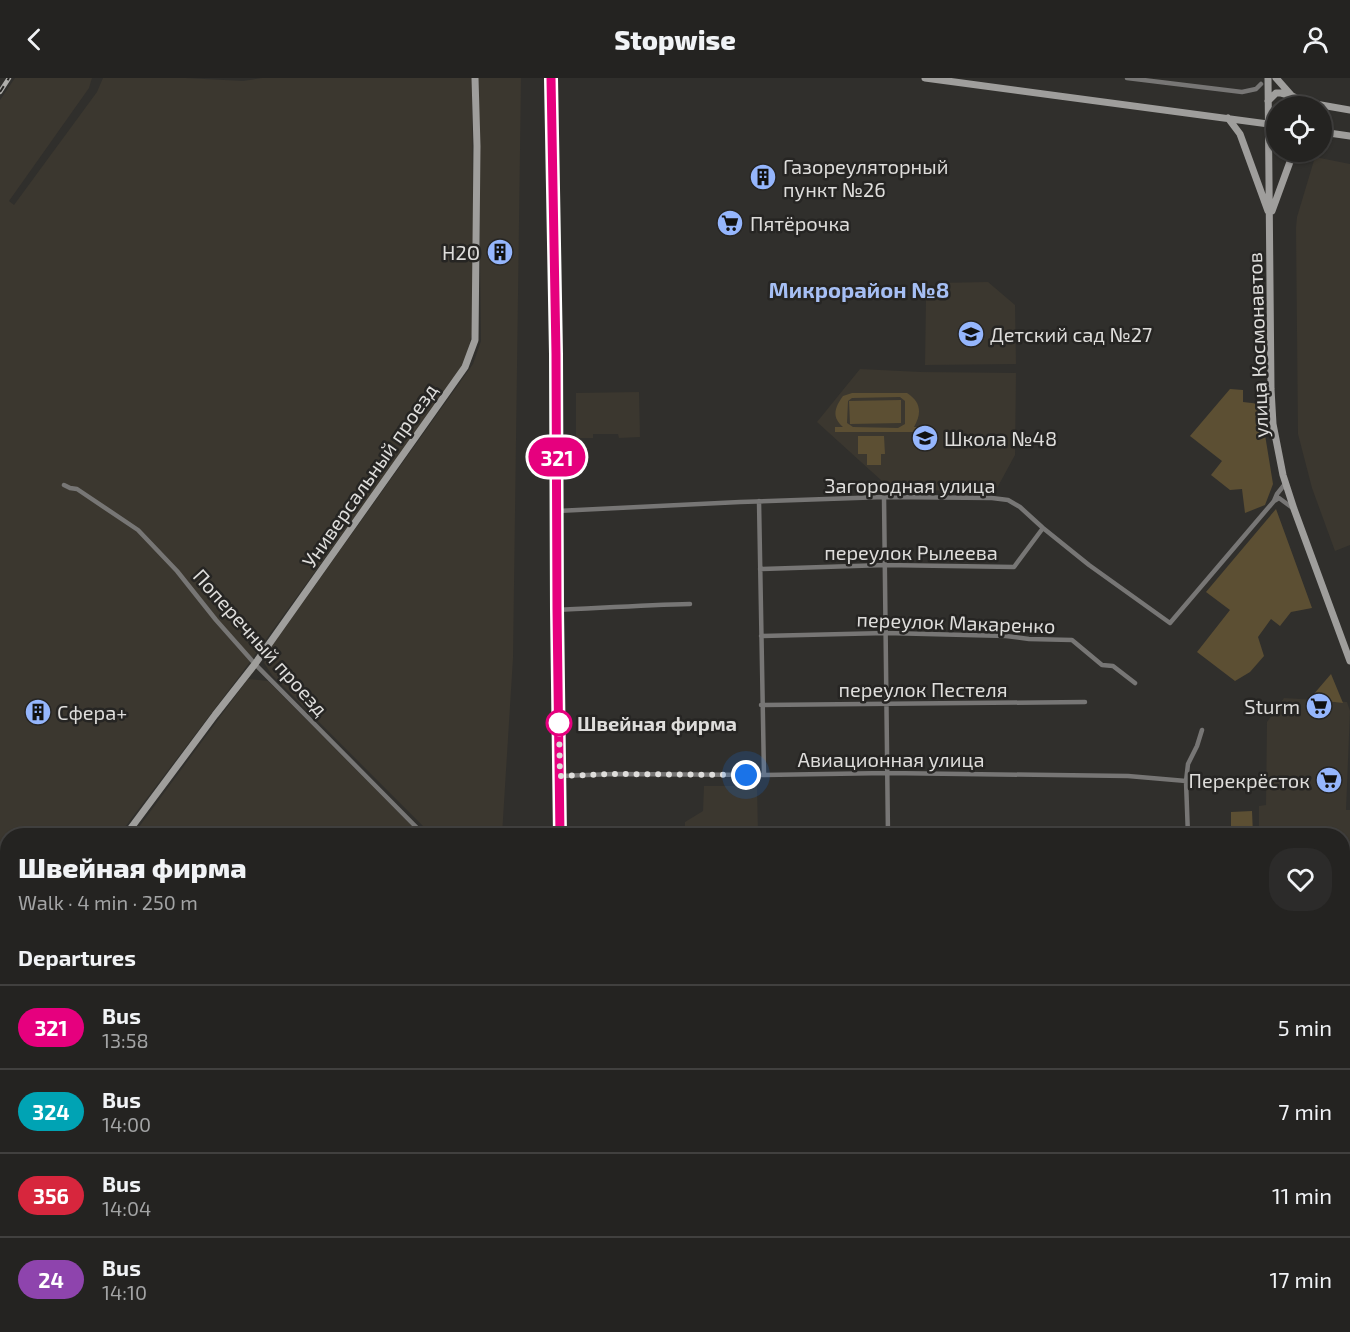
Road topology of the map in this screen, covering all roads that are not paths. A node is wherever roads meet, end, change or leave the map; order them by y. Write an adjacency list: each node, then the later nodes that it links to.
1 (476, 78): 35 (main road, Универсальный проезд)
2 (551, 78): 26 (main road)
3 (925, 78): 13 (main road)
4 (1127, 78): 7 (street)
5 (1268, 78): 8 (main road)
6 (1276, 78): 10 (main road)
7 (1261, 84)
8 (1268, 96)
9 (1273, 96): 10 (main road)
10 (1292, 96)
11 (1332, 107): 12 (main road)
12 (1350, 110)
13 (1228, 118): 14 (main road); 19 (main road)
14 (1266, 124)
15 (1332, 133): 16 (main road)
16 (1350, 136)
17 (1269, 162): 19 (main road, улица Космонавтов)
18 (1290, 162): 19 (main road)
19 (1270, 216): 20 (main road, улица Космонавтов)
20 (1285, 484): 24 (street, Загородная улица); 25 (main road, улица Космонавтов)
21 (63, 485): 35 (street, Поперечный проезд)
22 (884, 497): 23 (street, Загородная улица); 27 (street, Загородная улица); 28 (street)
23 (759, 501): 26 (street, Загородная улица); 29 (street)
24 (1274, 501): 25 (street); 27 (street, Загородная улица)
25 (1294, 508): 34 (main road, улица Космонавтов)
26 (557, 511): 31 (main road)
27 (1043, 528): 28 (street, переулок Рылеева)
28 (885, 565): 29 (street, переулок Рылеева); 32 (street)
29 (760, 569): 33 (street)
30 (690, 604): 31 (street)
31 (557, 609): 43 (main road)
32 (886, 633): 33 (street, переулок Макаренко); 36 (street, переулок Макаренко); 38 (street)
33 (761, 636): 39 (street)
34 (1350, 662)
35 (255, 664): 45 (main road, Универсальный проезд); 46 (street, Поперечный проезд)
36 (1135, 684)
37 (1085, 702): 38 (street, переулок Пестеля)
38 (887, 704): 39 (street, переулок Пестеля); 41 (street)
39 (761, 705): 42 (street)
40 (1202, 730): 44 (street)
41 (888, 773): 42 (street, Авиационная улица); 44 (street, Авиационная улица); 48 (street)
42 (764, 775): 43 (street, Авиационная улица)
43 (560, 776): 47 (main road)
44 (1186, 781): 49 (street)
45 (131, 828)
46 (417, 828)
47 (560, 828)
48 (888, 828)
49 (1188, 828)

